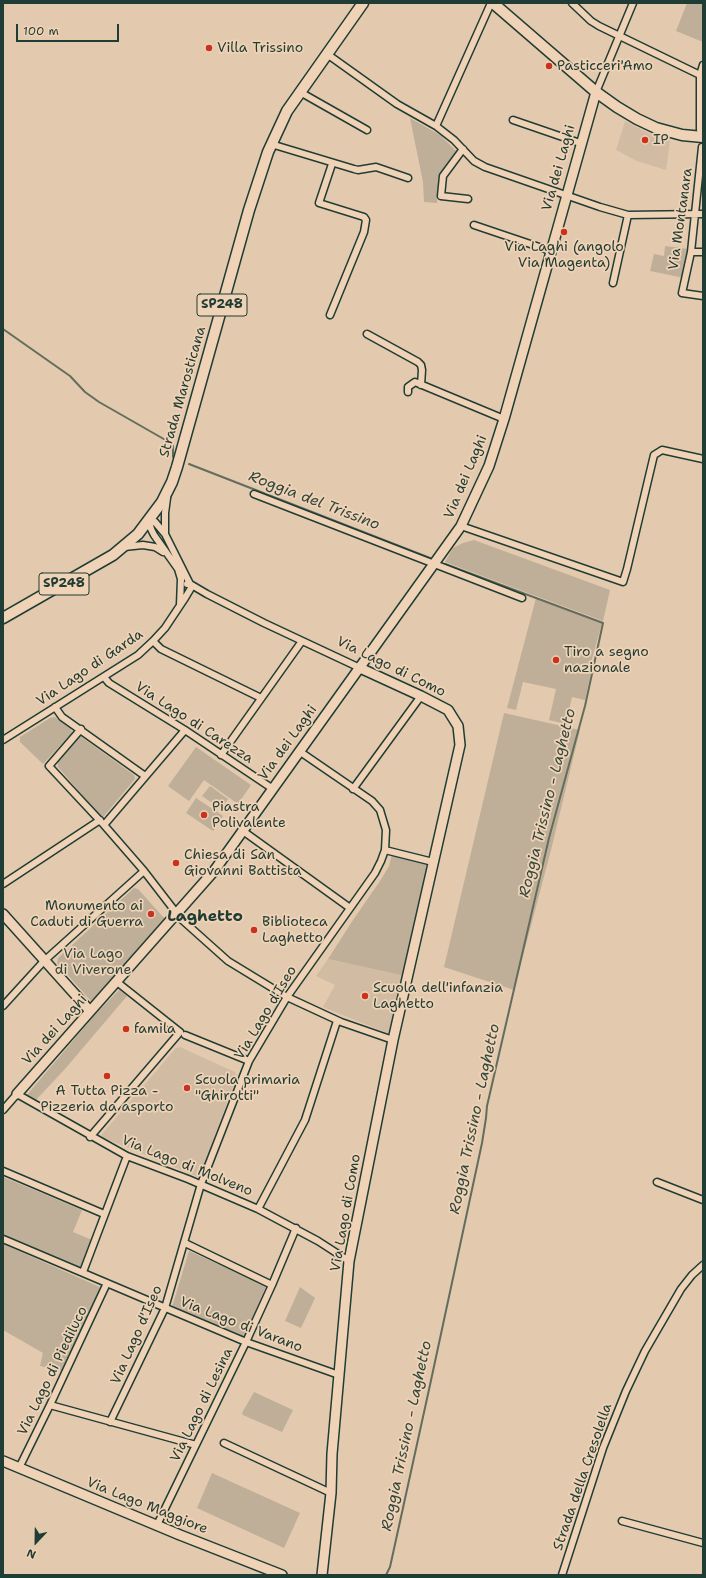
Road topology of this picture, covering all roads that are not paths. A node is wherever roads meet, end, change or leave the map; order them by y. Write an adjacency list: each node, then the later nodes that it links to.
1 (363, 3): 6 (main road, Strada Marosticana / SP248)
2 (492, 3): 10 (main road); 12 (street)
3 (572, 3): 5 (street)
4 (633, 3): 5 (street)
5 (620, 36): 8 (street); 10 (street)
6 (327, 54): 9 (main road, Strada Marosticana / SP248); 12 (street)
7 (703, 66): 8 (street)
8 (700, 75): 14 (street)
9 (300, 92): 13 (street); 16 (main road, Strada Marosticana / SP248)
10 (596, 92): 14 (main road); 15 (street, Via dei Laghi)
11 (513, 120): 15 (street)
12 (436, 126): 18 (street)
13 (367, 130)
14 (702, 134)
15 (580, 143): 21 (street, Via dei Laghi)
16 (271, 144): 19 (street); 38 (main road, Strada Marosticana / SP248)
17 (702, 147): 23 (street, Via Montanara)
18 (463, 149): 21 (street); 22 (street)
19 (332, 164): 20 (street); 32 (street)
20 (408, 178)
21 (566, 195): 25 (street); 27 (street, Via dei Laghi)
22 (468, 199)
23 (694, 214): 24 (street); 25 (street); 28 (street, Via Montanara)
24 (703, 214)
25 (628, 215): 30 (street)
26 (474, 224): 27 (street)
27 (550, 251): 36 (street, Via dei Laghi)
28 (691, 252): 29 (street); 31 (street, Via Montanara)
29 (703, 252)
30 (613, 283)
31 (703, 296)
32 (330, 315)
33 (367, 334): 34 (street)
34 (421, 384): 35 (street); 36 (street)
35 (408, 392)
36 (504, 419): 41 (street, Via dei Laghi)
37 (703, 458): 41 (street)
38 (168, 492): 40 (main road, Strada Marosticana / SP248); 42 (street)
39 (254, 494): 45 (street)
40 (149, 521): 42 (street); 43 (main road, Strada Marosticana / SP248); 44 (street)
41 (461, 526): 45 (street, Via dei Laghi)
42 (165, 534): 46 (street)
43 (123, 547): 44 (street); 50 (main road, Strada Marosticana / SP248)
44 (165, 552): 47 (street)
45 (434, 564): 48 (street); 53 (street, Via dei Laghi)
46 (190, 584): 47 (street); 49 (street, Via Lago di Garda); 52 (street, Via Lago di Como)
47 (181, 585): 49 (street)
48 (522, 598)
49 (180, 605): 51 (street, Via Lago di Garda)
50 (3, 618)
51 (153, 641): 54 (street, Via Lago di Garda); 56 (street)
52 (302, 641): 53 (street, Via Lago di Como); 56 (street)
53 (360, 668): 55 (street, Via Lago di Como); 61 (street, Via dei Laghi)
54 (104, 677): 57 (street, Via Lago di Garda); 59 (street, Via Lago di Carezza)
55 (421, 696): 65 (street); 69 (street, Via Lago di Como)
56 (261, 698): 62 (street)
57 (55, 707): 58 (street); 60 (street, Via Lago di Garda)
58 (81, 729): 63 (street); 66 (street)
59 (185, 730): 62 (street, Via Lago di Carezza); 63 (street)
60 (3, 740)
61 (299, 752): 64 (street, Via dei Laghi); 65 (street, Via Lago d'Iseo)
62 (221, 755): 64 (street, Via Lago di Carezza)
63 (145, 776): 66 (street)
64 (273, 788): 67 (street, Via dei Laghi)
65 (353, 788): 68 (street, Via Lago d'Iseo)
66 (102, 822): 70 (street); 71 (street)
67 (243, 831): 72 (street); 74 (street, Via dei Laghi)
68 (385, 850): 69 (street); 72 (street, Via Lago d'Iseo)
69 (433, 862): 82 (street, Via Lago di Como)
70 (144, 871): 74 (street); 75 (street)
71 (3, 884)
72 (350, 908): 77 (street, Via Lago d'Iseo)
73 (3, 914): 75 (street)
74 (177, 914): 76 (street, Via dei Laghi); 77 (street)
75 (44, 961): 78 (street); 79 (street)
76 (117, 982): 79 (street, Via dei Laghi); 81 (street)
77 (287, 997): 80 (street); 83 (street, Via Lago d'Iseo)
78 (3, 1006)
79 (90, 1011): 84 (street, Via dei Laghi)
80 (337, 1021): 82 (street); 92 (street)
81 (182, 1034): 83 (street); 86 (street)
82 (393, 1040): 97 (street, Via Lago di Como)
83 (249, 1061): 90 (street, Via Lago d'Iseo)
84 (16, 1094): 85 (street, Via dei Laghi); 86 (street, Via Lago di Molveno)
85 (4, 1107)
86 (90, 1137): 87 (street, Via Lago di Molveno)
87 (127, 1156): 90 (street, Via Lago di Molveno); 93 (street)
88 (3, 1171): 93 (street)
89 (657, 1182): 91 (street)
90 (201, 1184): 92 (street, Via Lago di Molveno); 96 (street, Via Lago d'Iseo)
91 (703, 1200)
92 (258, 1208): 94 (street, Via Lago di Molveno)
93 (104, 1214): 99 (street)
94 (296, 1228): 97 (street, Via Lago di Molveno); 101 (street, Via Lago di Lesina)
95 (3, 1239): 99 (street, Via Lago di Varano)
96 (185, 1243): 101 (street); 102 (street, Via Lago d'Iseo)
97 (349, 1261): 104 (street, Via Lago di Como)
98 (703, 1265): 117 (street, Strada della Cresolella)
99 (83, 1272): 100 (street, Via Lago di Varano)
100 (107, 1283): 102 (street, Via Lago di Varano); 105 (street, Via Lago di Piediluco)
101 (272, 1285): 103 (street, Via Lago di Lesina)
102 (165, 1308): 103 (street, Via Lago di Varano); 106 (street, Via Lago d'Iseo)
103 (246, 1342): 104 (street, Via Lago di Varano); 108 (street, Via Lago di Lesina)
104 (339, 1375): 111 (street, Via Lago di Como)
105 (50, 1405): 106 (street); 110 (street, Via Lago di Piediluco)
106 (110, 1422): 108 (street)
107 (224, 1443): 111 (street)
108 (196, 1445): 113 (street, Via Lago di Lesina)
109 (3, 1461): 110 (street, Via Lago Maggiore)
110 (19, 1468): 113 (street, Via Lago Maggiore)
111 (331, 1493): 116 (street, Via Lago di Como)
112 (622, 1521): 114 (street)
113 (156, 1525): 115 (street, Via Lago Maggiore)
114 (703, 1543)
115 (282, 1575)
116 (322, 1575)
117 (562, 1575)

